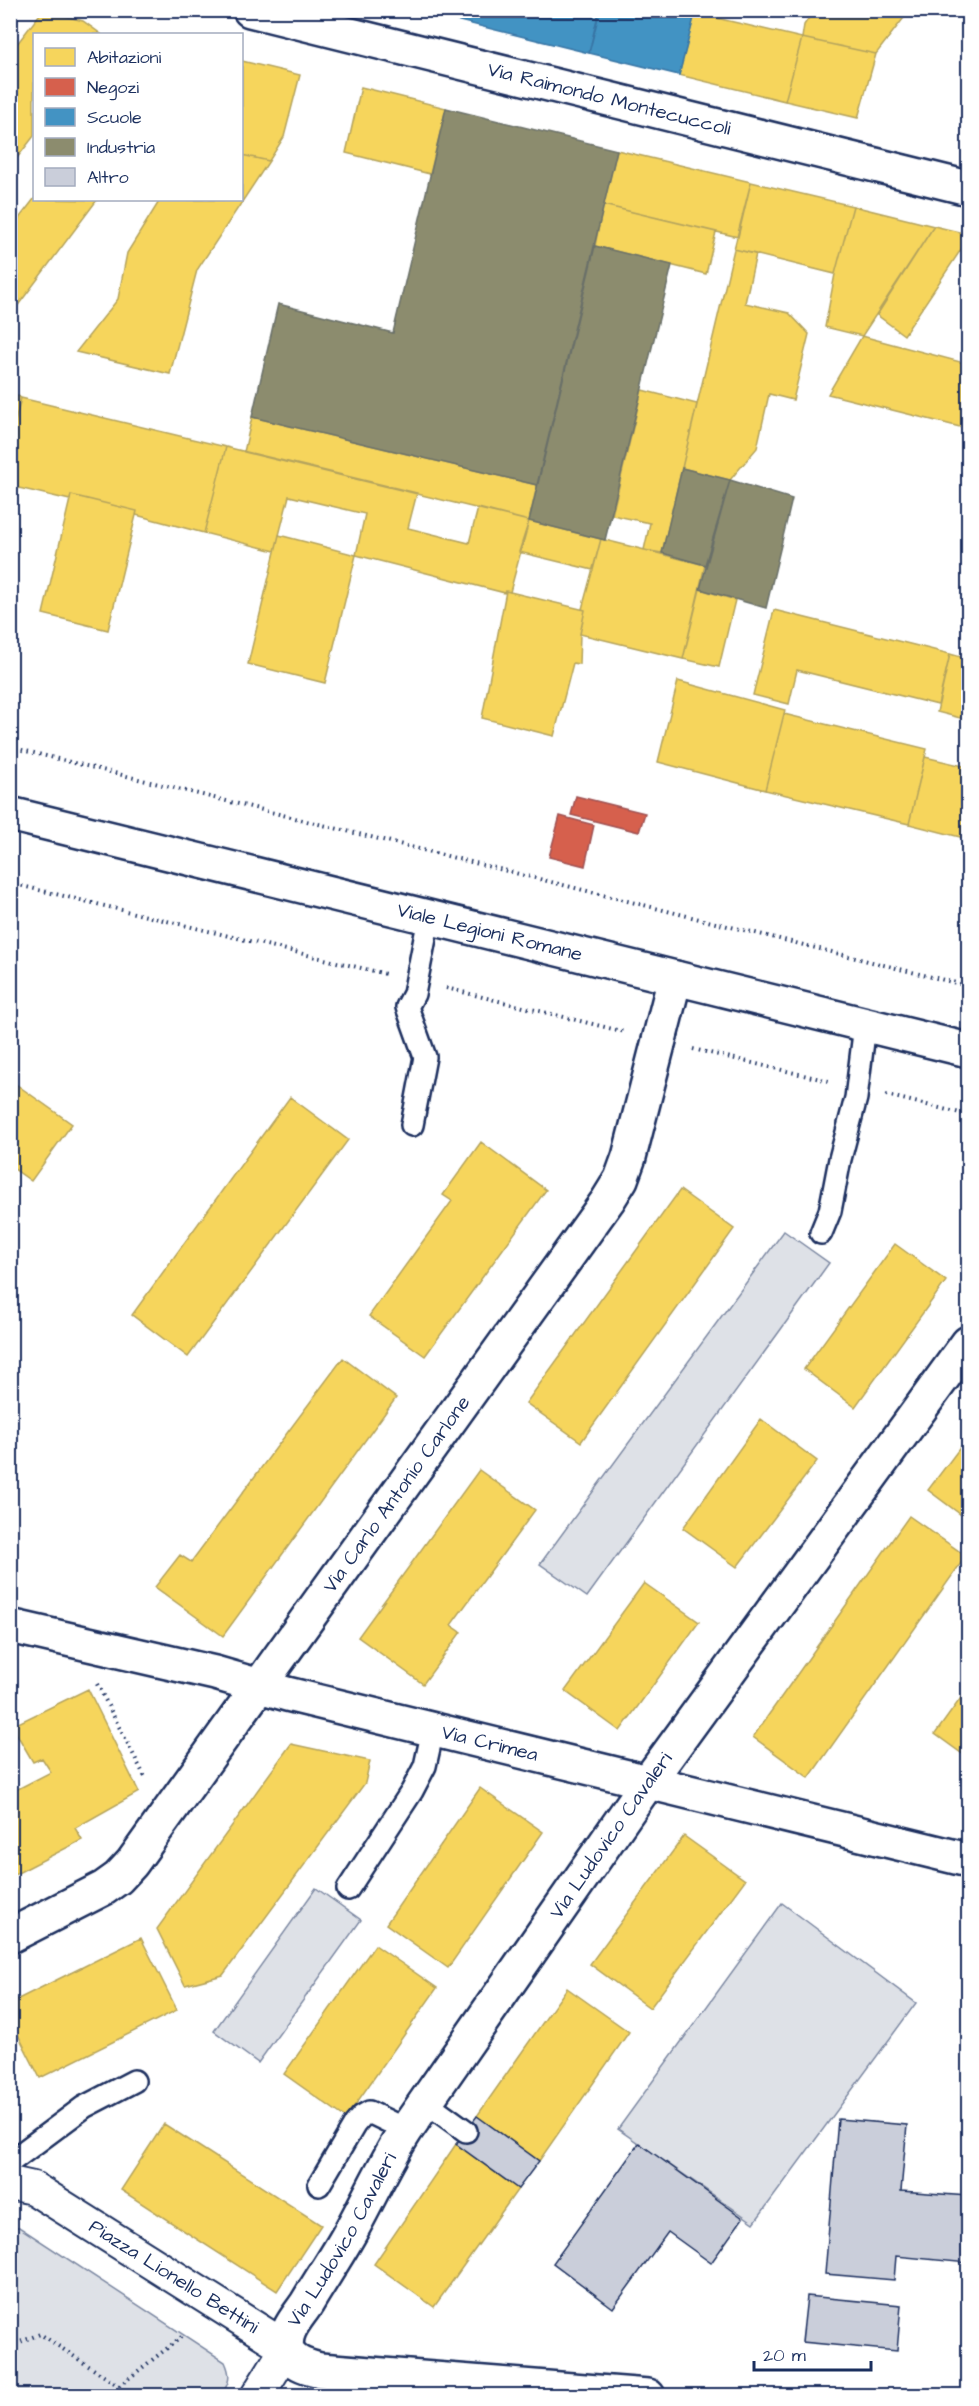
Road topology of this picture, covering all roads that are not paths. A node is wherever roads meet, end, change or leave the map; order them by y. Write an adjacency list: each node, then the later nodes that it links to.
1 (250, 10): 2 (street, Via Raimondo Montecuccoli)
2 (969, 188)
3 (10, 813): 4 (street, Viale Legioni Romane)
4 (429, 918): 5 (street, Viale Legioni Romane); 8 (lane)
5 (675, 978): 6 (street, Viale Legioni Romane); 12 (street, Via Carlo Antonio Carlone)
6 (865, 1025): 7 (street, Viale Legioni Romane); 9 (lane)
7 (969, 1050)
8 (412, 1125)
9 (821, 1233)
10 (969, 1343): 14 (street, Via Ludovico Cavaleri)
11 (10, 1626): 12 (street, Via Crimea)
12 (259, 1686): 13 (street, Via Crimea); 17 (street, Via Carlo Antonio Carlone)
13 (434, 1730): 14 (street, Via Crimea); 16 (lane)
14 (648, 1782): 15 (street, Via Crimea); 19 (street, Via Ludovico Cavaleri)
15 (969, 1860)
16 (348, 1889)
17 (10, 1936)
18 (134, 2081): 22 (lane)
19 (426, 2102): 20 (street, Via Ludovico Cavaleri); 21 (lane)
20 (406, 2130): 24 (lane); 25 (street, Via Ludovico Cavaleri)
21 (466, 2131)
22 (10, 2162)
23 (10, 2183): 25 (street, Piazza Lionello Bettini)
24 (319, 2186)
25 (287, 2348): 26 (street); 27 (street)
26 (257, 2396)
27 (648, 2396)

